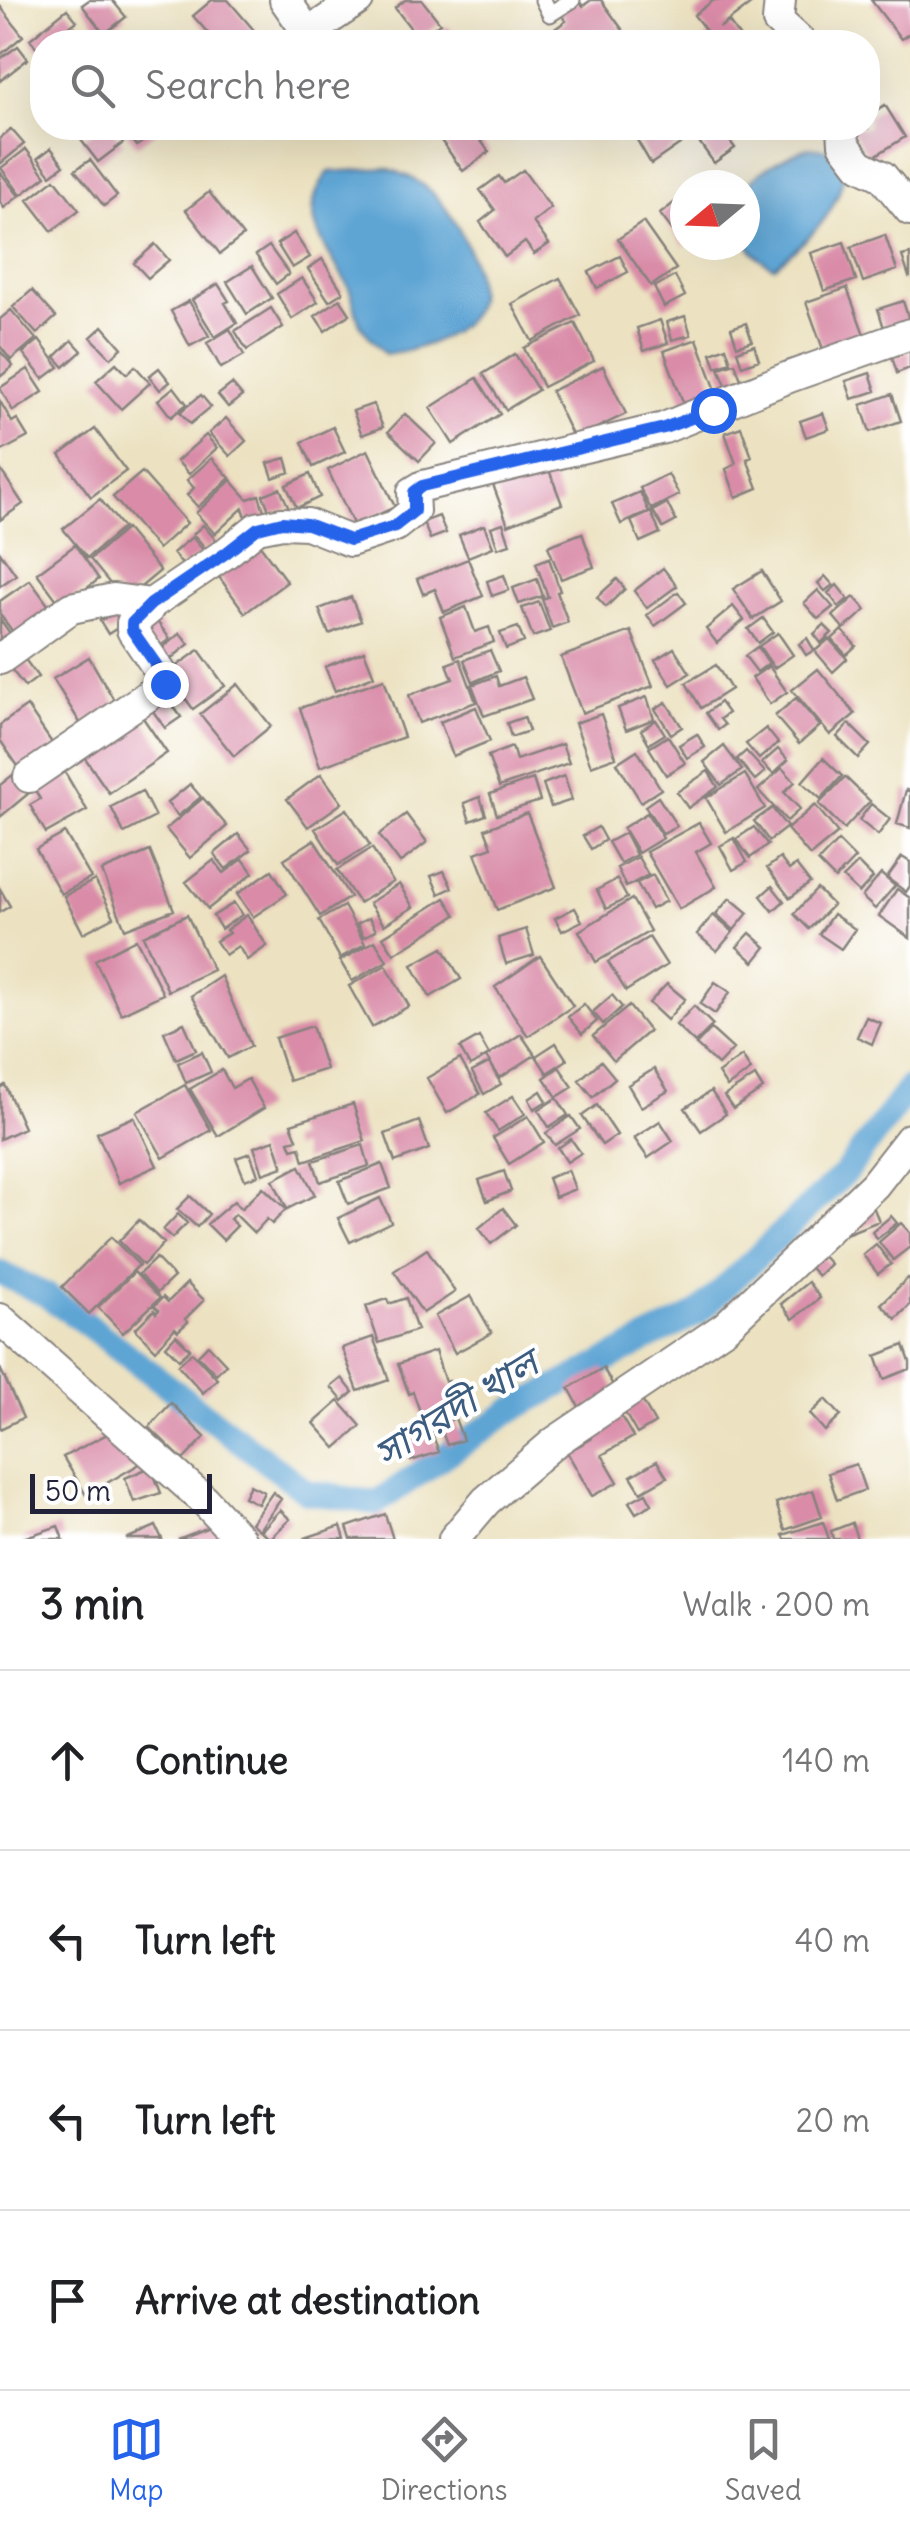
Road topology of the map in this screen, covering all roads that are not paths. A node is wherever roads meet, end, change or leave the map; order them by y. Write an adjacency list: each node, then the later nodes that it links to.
1 (285, 0): 6 (street)
2 (358, 0): 7 (street)
3 (543, 0): 4 (lane)
4 (572, 0)
5 (780, 0): 8 (street)
6 (306, 30)
7 (313, 30)
8 (787, 30)
9 (844, 140): 10 (street)
10 (910, 210)
11 (910, 334): 12 (street)
12 (151, 604): 13 (street); 14 (street)
13 (0, 659)
14 (29, 777)
15 (910, 1139): 18 (street)
16 (0, 1319): 17 (street)
17 (240, 1539)
18 (454, 1539)

